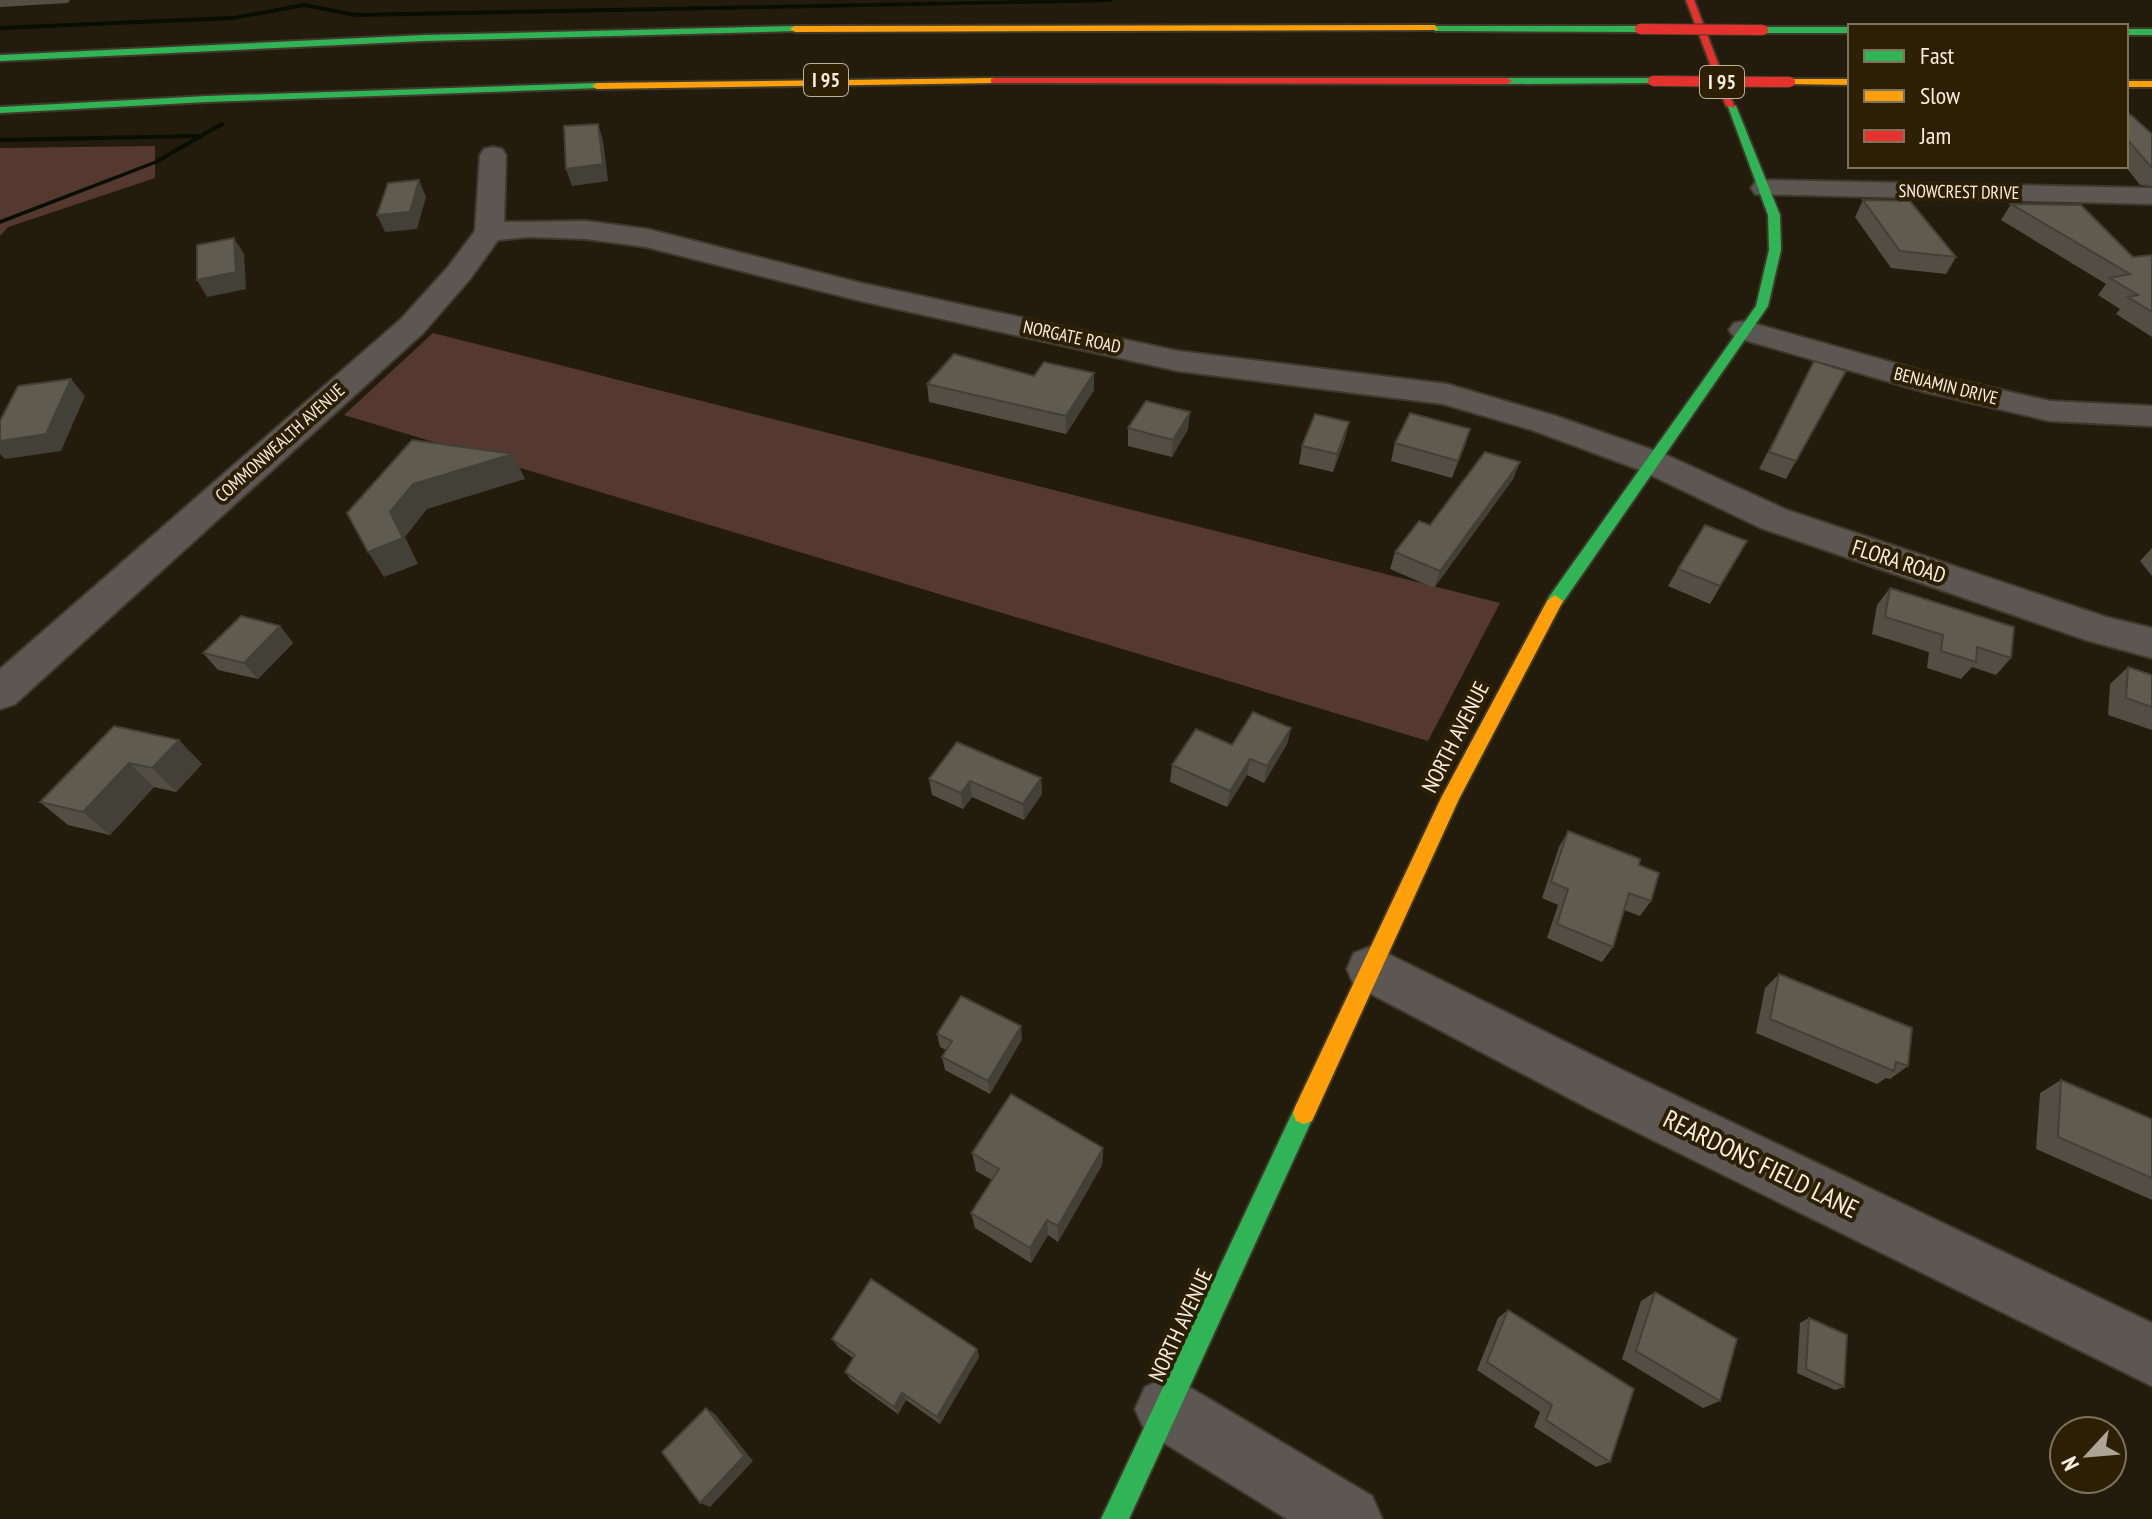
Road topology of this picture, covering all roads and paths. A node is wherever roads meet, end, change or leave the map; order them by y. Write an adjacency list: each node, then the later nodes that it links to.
1 (1690, 0): 11 (main road, NORTH AVENUE)
2 (1848, 30): 5 (main road, bridge)
3 (2128, 32): 4 (main road)
4 (2152, 32)
5 (0, 58)
6 (1848, 82): 9 (main road, I 95, bridge)
7 (2128, 84): 8 (main road)
8 (2152, 84)
9 (0, 110)
10 (493, 155): 13 (street)
11 (1765, 188): 12 (street, SNOWCREST DRIVE); 14 (main road, NORTH AVENUE)
12 (2152, 196)
13 (489, 232): 16 (street, NORGATE ROAD); 18 (street, COMMONWEALTH AVENUE)
14 (1745, 330): 15 (street, BENJAMIN DRIVE); 16 (main road, NORTH AVENUE)
15 (2152, 416)
16 (1652, 462): 17 (street, FLORA ROAD); 19 (main road, NORTH AVENUE)
17 (2152, 643)
18 (0, 693)
19 (1372, 969): 20 (street, REARDONS FIELD LANE); 21 (main road, NORTH AVENUE)
20 (2152, 1355)
21 (1167, 1409): 22 (main road, NORTH AVENUE); 23 (street)
22 (1115, 1519)
23 (1349, 1519)

